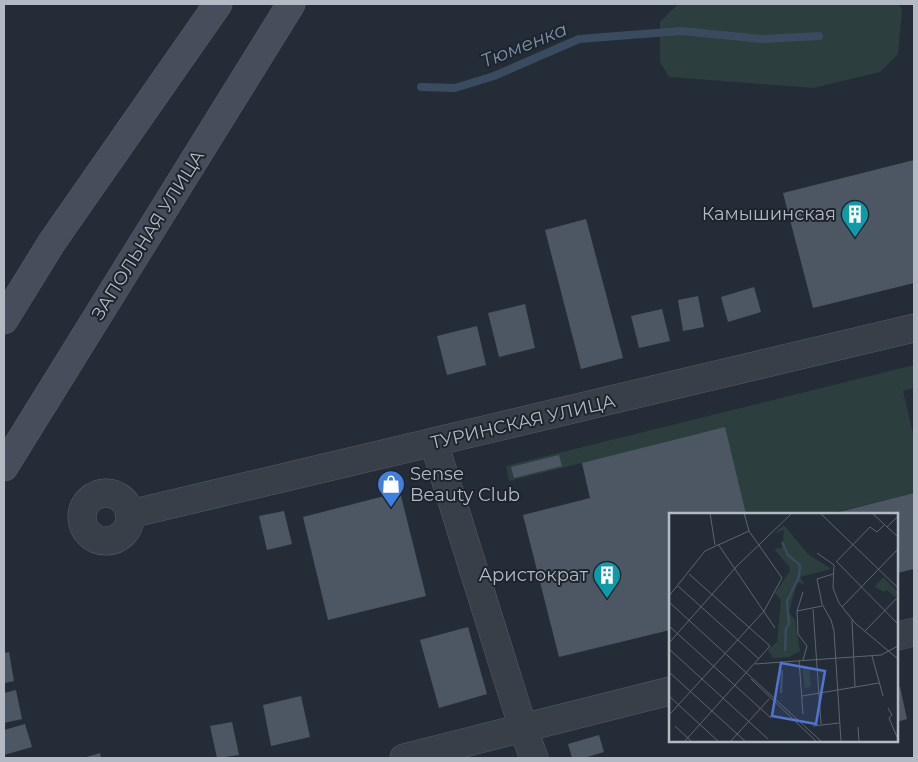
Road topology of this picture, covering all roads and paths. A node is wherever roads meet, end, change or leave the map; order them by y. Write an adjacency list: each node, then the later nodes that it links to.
1 (218, 4): 3 (street)
2 (291, 4): 6 (street, ЗАПОЛЬНАЯ УЛИЦА)
3 (4, 320)
4 (914, 328): 5 (street, ТУРИНСКАЯ УЛИЦА)
5 (434, 443): 7 (street, ТУРИНСКАЯ УЛИЦА); 11 (street)
6 (4, 467)
7 (130, 514)
8 (914, 632): 9 (street)
9 (898, 636)
10 (669, 691): 11 (street)
11 (523, 728): 12 (street); 13 (street)
12 (404, 758)
13 (534, 758)

